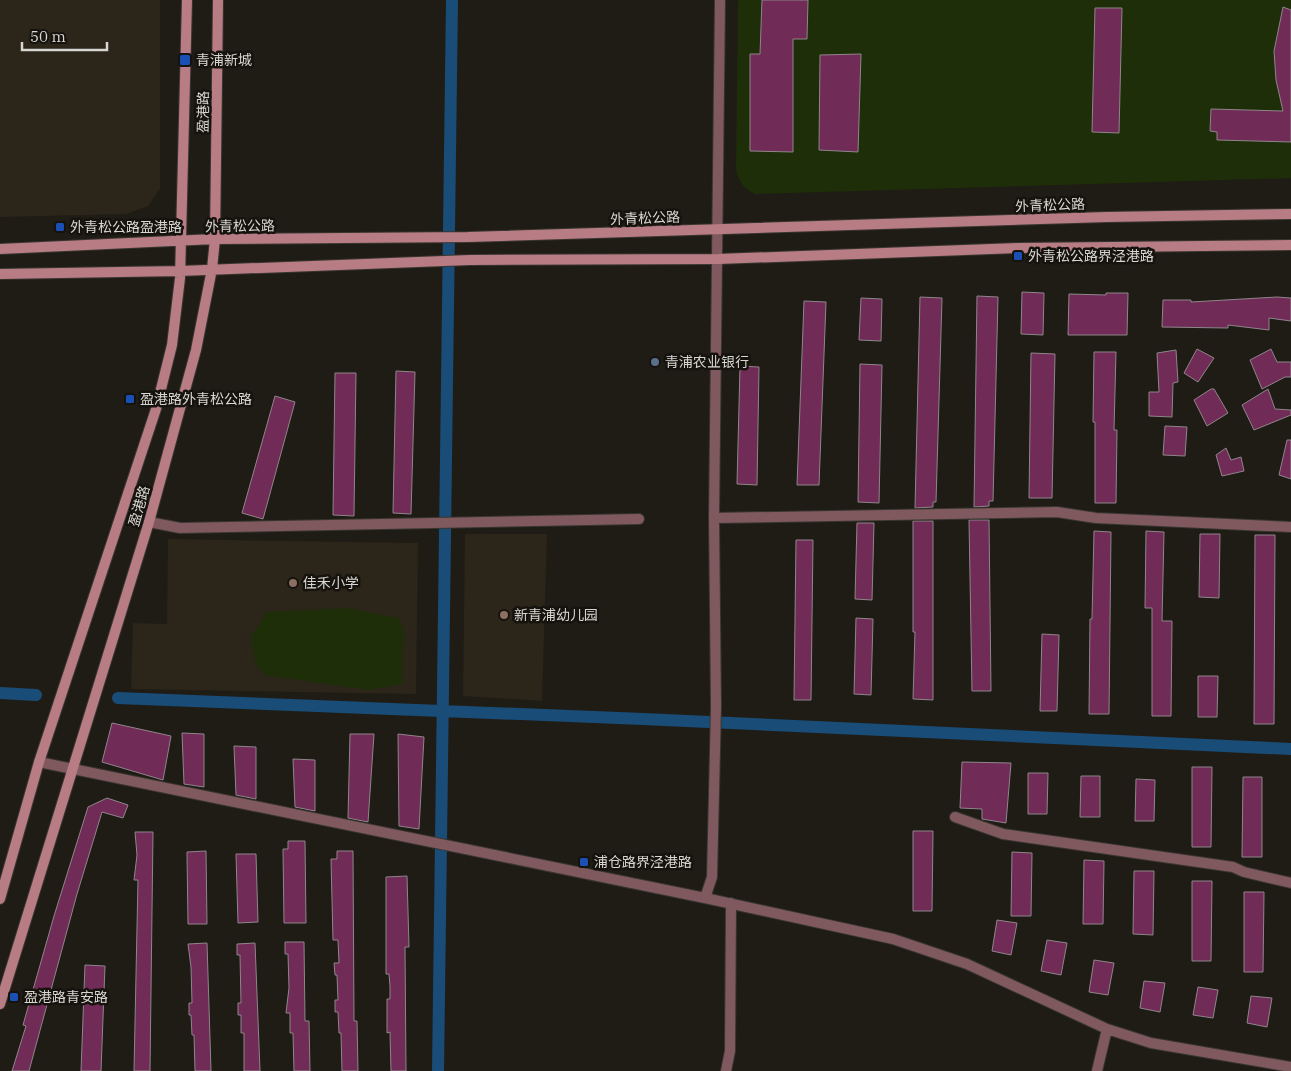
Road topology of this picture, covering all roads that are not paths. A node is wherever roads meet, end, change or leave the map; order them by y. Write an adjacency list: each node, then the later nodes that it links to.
1 (187, 0): 7 (main road, 盈港路)
2 (218, 0): 6 (main road, 盈港路)
3 (720, 0): 5 (street)
4 (1291, 214): 5 (main road, 外青松公路)
5 (717, 229): 6 (main road, 外青松公路); 10 (street)
6 (215, 240): 7 (main road, 外青松公路); 11 (main road, 盈港路)
7 (182, 241): 9 (main road, 外青松公路); 12 (main road, 盈港路)
8 (1291, 245): 10 (main road)
9 (0, 249)
10 (718, 259): 11 (main road); 14 (street)
11 (212, 269): 12 (main road); 16 (main road, 盈港路)
12 (180, 271): 13 (main road); 18 (main road, 盈港路)
13 (0, 274)
14 (714, 518): 17 (street); 22 (street)
15 (639, 520): 16 (street)
16 (149, 522): 19 (main road, 盈港路)
17 (1291, 527)
18 (39, 762): 19 (street); 23 (main road, 盈港路)
19 (72, 769): 22 (street); 25 (main road, 盈港路)
20 (955, 818): 21 (street)
21 (1291, 883)
22 (706, 898): 24 (street)
23 (0, 899)
24 (731, 903): 26 (street); 28 (street)
25 (0, 1004)
26 (1106, 1029): 27 (street); 29 (street)
27 (1291, 1067)
28 (726, 1071)
29 (1097, 1071)

